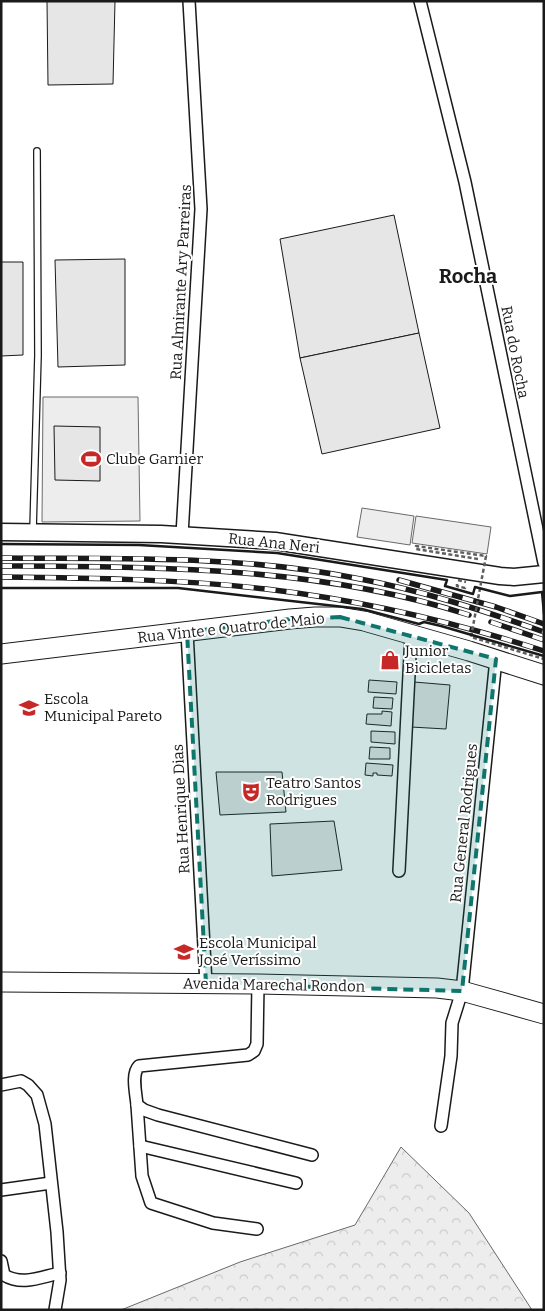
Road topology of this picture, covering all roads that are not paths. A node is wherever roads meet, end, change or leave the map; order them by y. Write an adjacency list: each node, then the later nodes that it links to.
1 (189, 1): 6 (street, Rua Almirante Ary Parreiras)
2 (420, 1): 7 (street, Rua do Rocha)
3 (37, 151): 5 (lane)
4 (1, 532): 5 (main road, Rua Ana Neri)
5 (34, 533): 6 (main road, Rua Ana Neri)
6 (182, 535): 8 (main road, Rua Ana Neri)
7 (544, 563)
8 (544, 574)
9 (187, 632): 10 (main road, Rua Vinte e Quatro de Maio); 11 (main road, Rua Vinte e Quatro de Maio); 16 (street, Rua Henrique Dias)
10 (412, 635): 12 (main road, Rua Vinte e Quatro de Maio); 14 (street)
11 (1, 654)
12 (496, 659): 13 (main road, Rua Vinte e Quatro de Maio); 18 (street, Rua General Rodrigues)
13 (544, 675)
14 (399, 871)
15 (1, 982): 16 (main road, Avenida Marechal Rondon)
16 (206, 984): 17 (main road, Avenida Marechal Rondon)
17 (258, 984): 18 (main road, Avenida Marechal Rondon); 21 (street)
18 (462, 991): 19 (main road, Avenida Marechal Rondon); 22 (street, Rua General Rodrigues)
19 (544, 1014)
20 (1, 1085): 25 (street)
21 (137, 1105): 23 (street); 24 (street)
22 (441, 1126)
23 (140, 1146): 26 (street); 28 (street)
24 (312, 1155)
25 (51, 1183): 27 (street); 30 (street)
26 (296, 1183)
27 (1, 1190)
28 (257, 1229)
29 (1, 1261): 30 (street)
30 (60, 1273): 31 (street)
31 (56, 1310)

